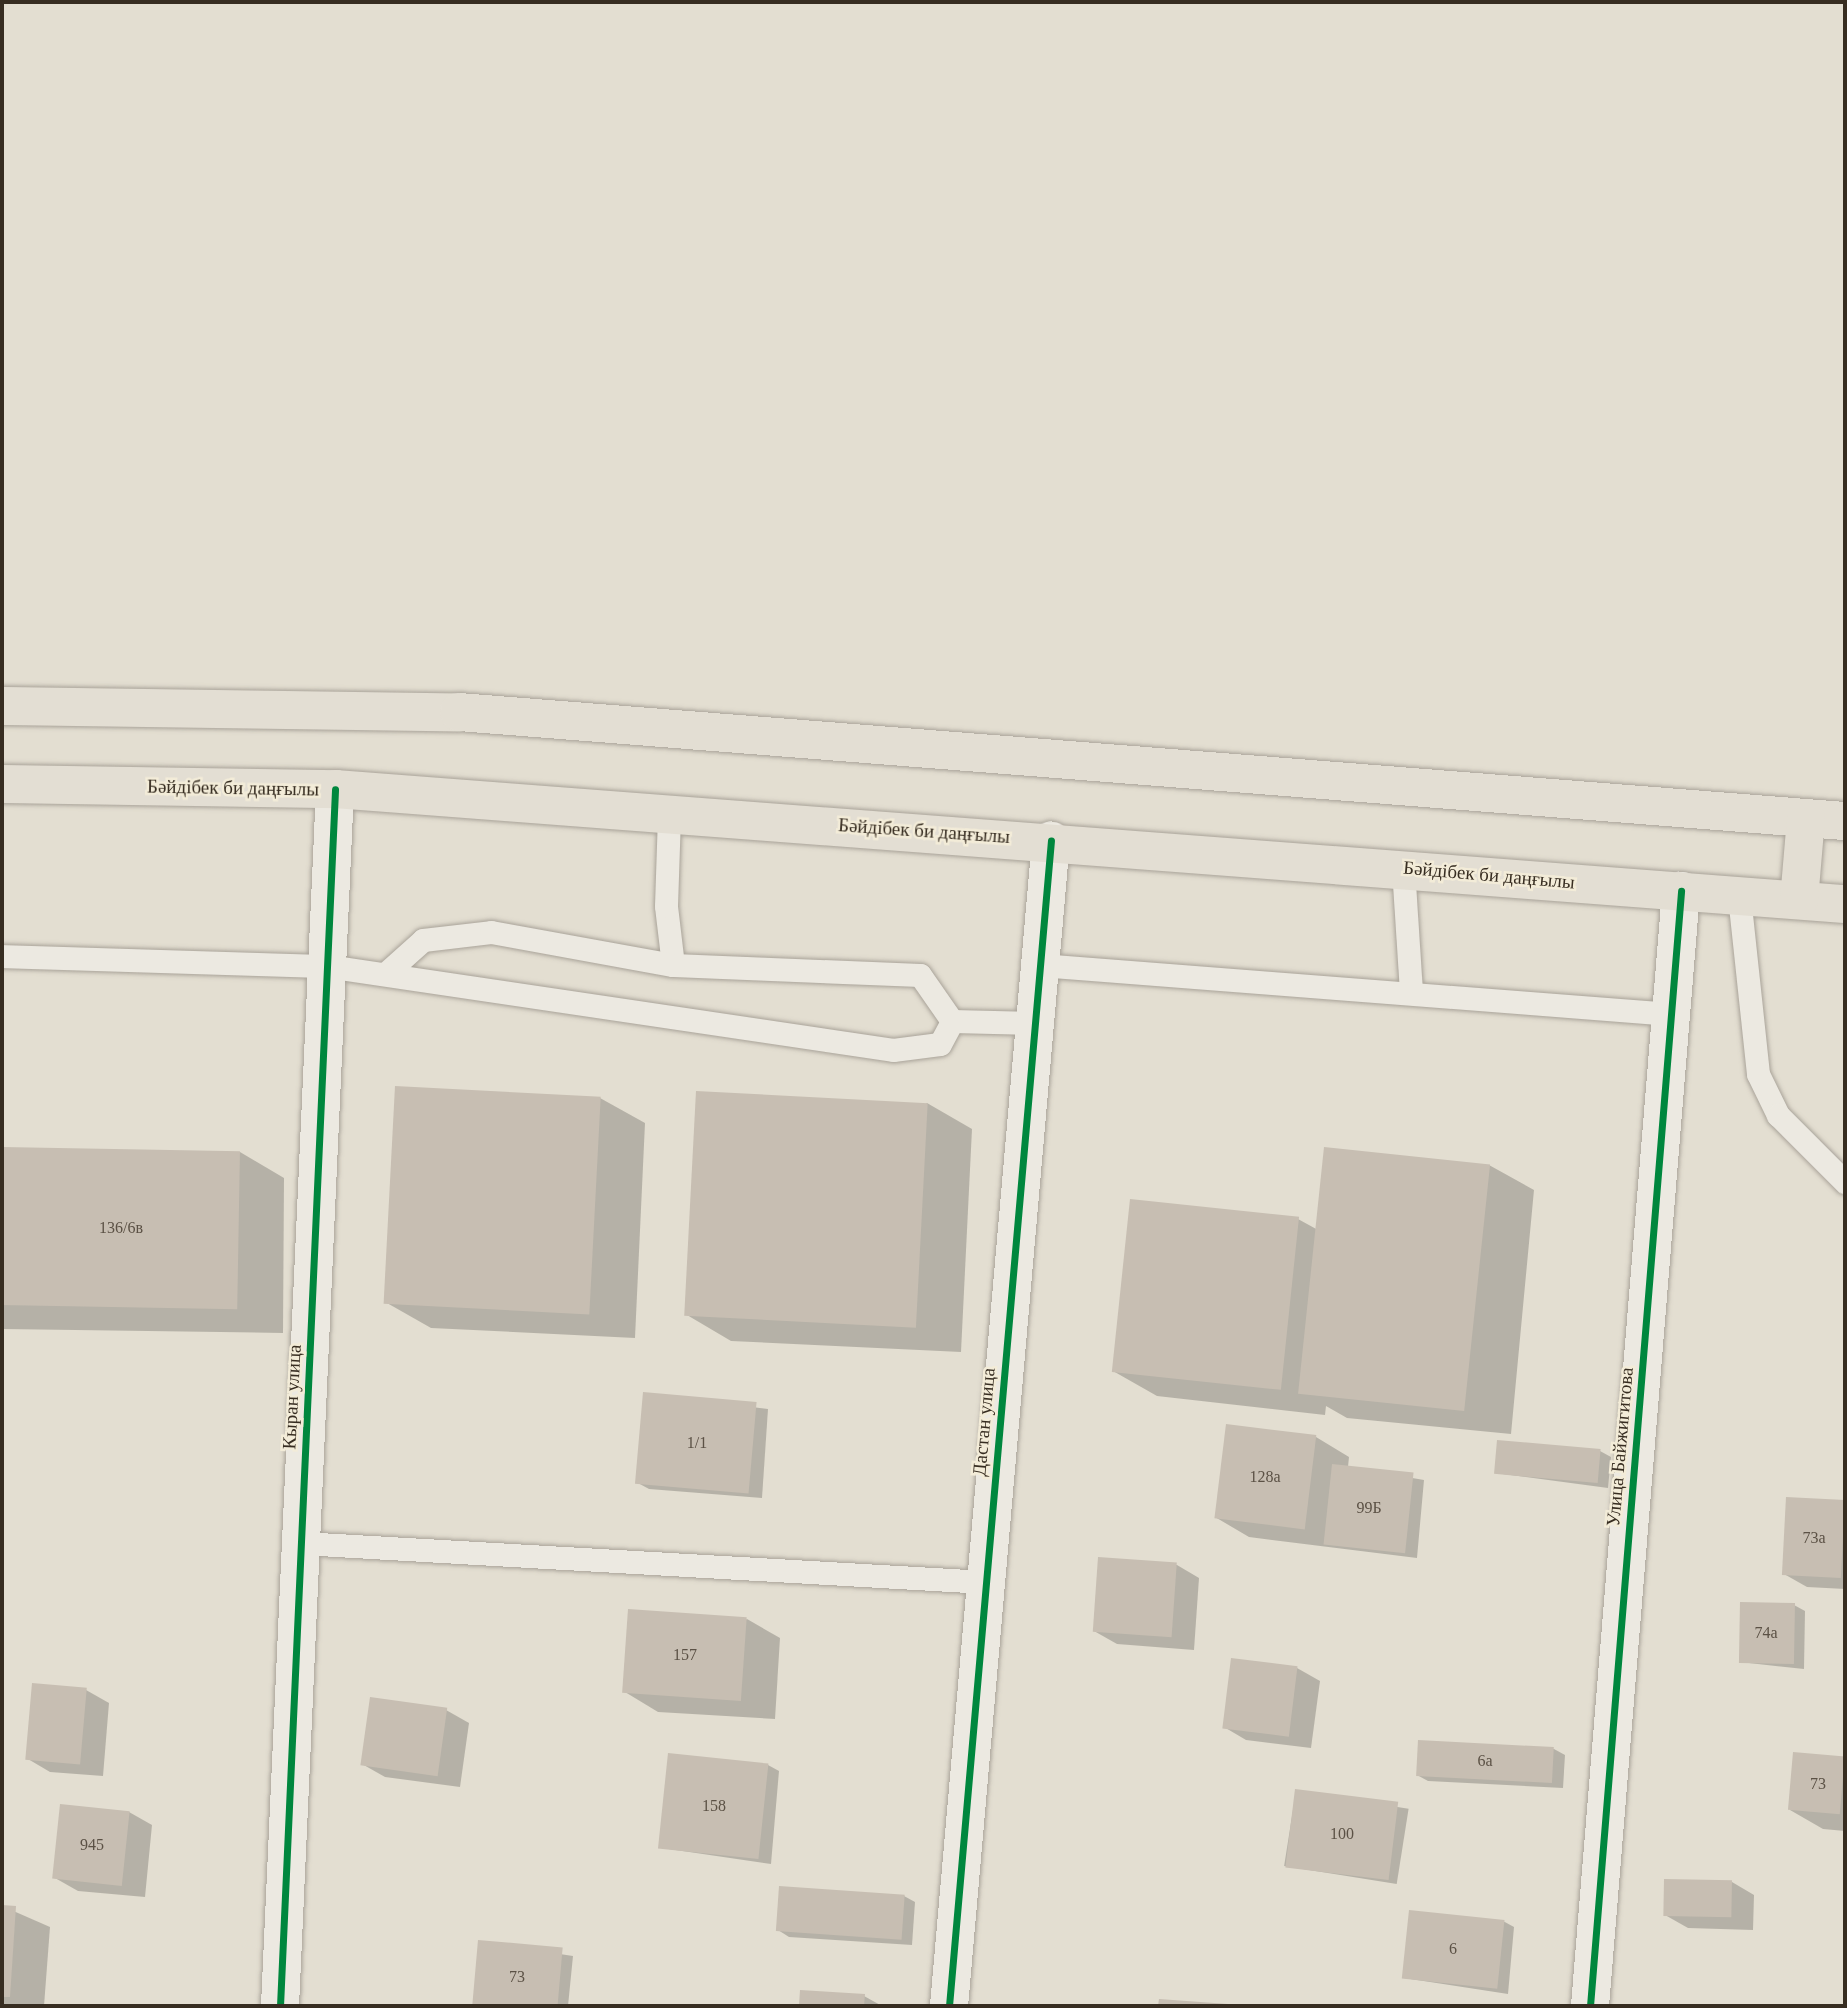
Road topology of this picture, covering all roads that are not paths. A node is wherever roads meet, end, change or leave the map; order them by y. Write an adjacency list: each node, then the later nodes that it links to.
1 (2, 706): 5 (main road)
2 (2, 785): 3 (main road, Бәйдібек би даңғылы)
3 (335, 789): 4 (main road, Бәйдібек би даңғылы); 16 (street, Кыран улица)
4 (669, 814): 7 (main road, Бәйдібек би даңғылы); 14 (lane)
5 (1806, 818): 6 (main road); 11 (main road)
6 (1845, 821)
7 (1051, 840): 8 (main road, Бәйдібек би даңғылы); 15 (street, Дастан улица)
8 (1403, 868): 9 (main road, Бәйдібек би даңғылы); 18 (lane)
9 (1681, 891): 10 (main road, Бәйдібек би даңғылы); 19 (street, Улица Байжигитова)
10 (1739, 896): 11 (main road, Бәйдібек би даңғылы); 22 (lane)
11 (1799, 900): 12 (main road, Бәйдібек би даңғылы)
12 (1845, 904)
13 (2, 956): 16 (lane)
14 (673, 965): 17 (lane); 20 (lane)
15 (1040, 965): 18 (lane); 21 (street, Дастан улица)
16 (327, 966): 17 (lane); 23 (street, Кыран улица)
17 (385, 974): 20 (lane)
18 (1411, 993): 19 (lane)
19 (1671, 1014): 27 (street, Улица Байжигитова)
20 (952, 1021): 21 (lane)
21 (1035, 1023): 24 (street, Дастан улица)
22 (1845, 1182)
23 (301, 1543): 24 (lane); 25 (street, Кыран улица)
24 (986, 1583): 26 (street, Дастан улица)
25 (280, 2006)
26 (949, 2006)
27 (1590, 2006)

